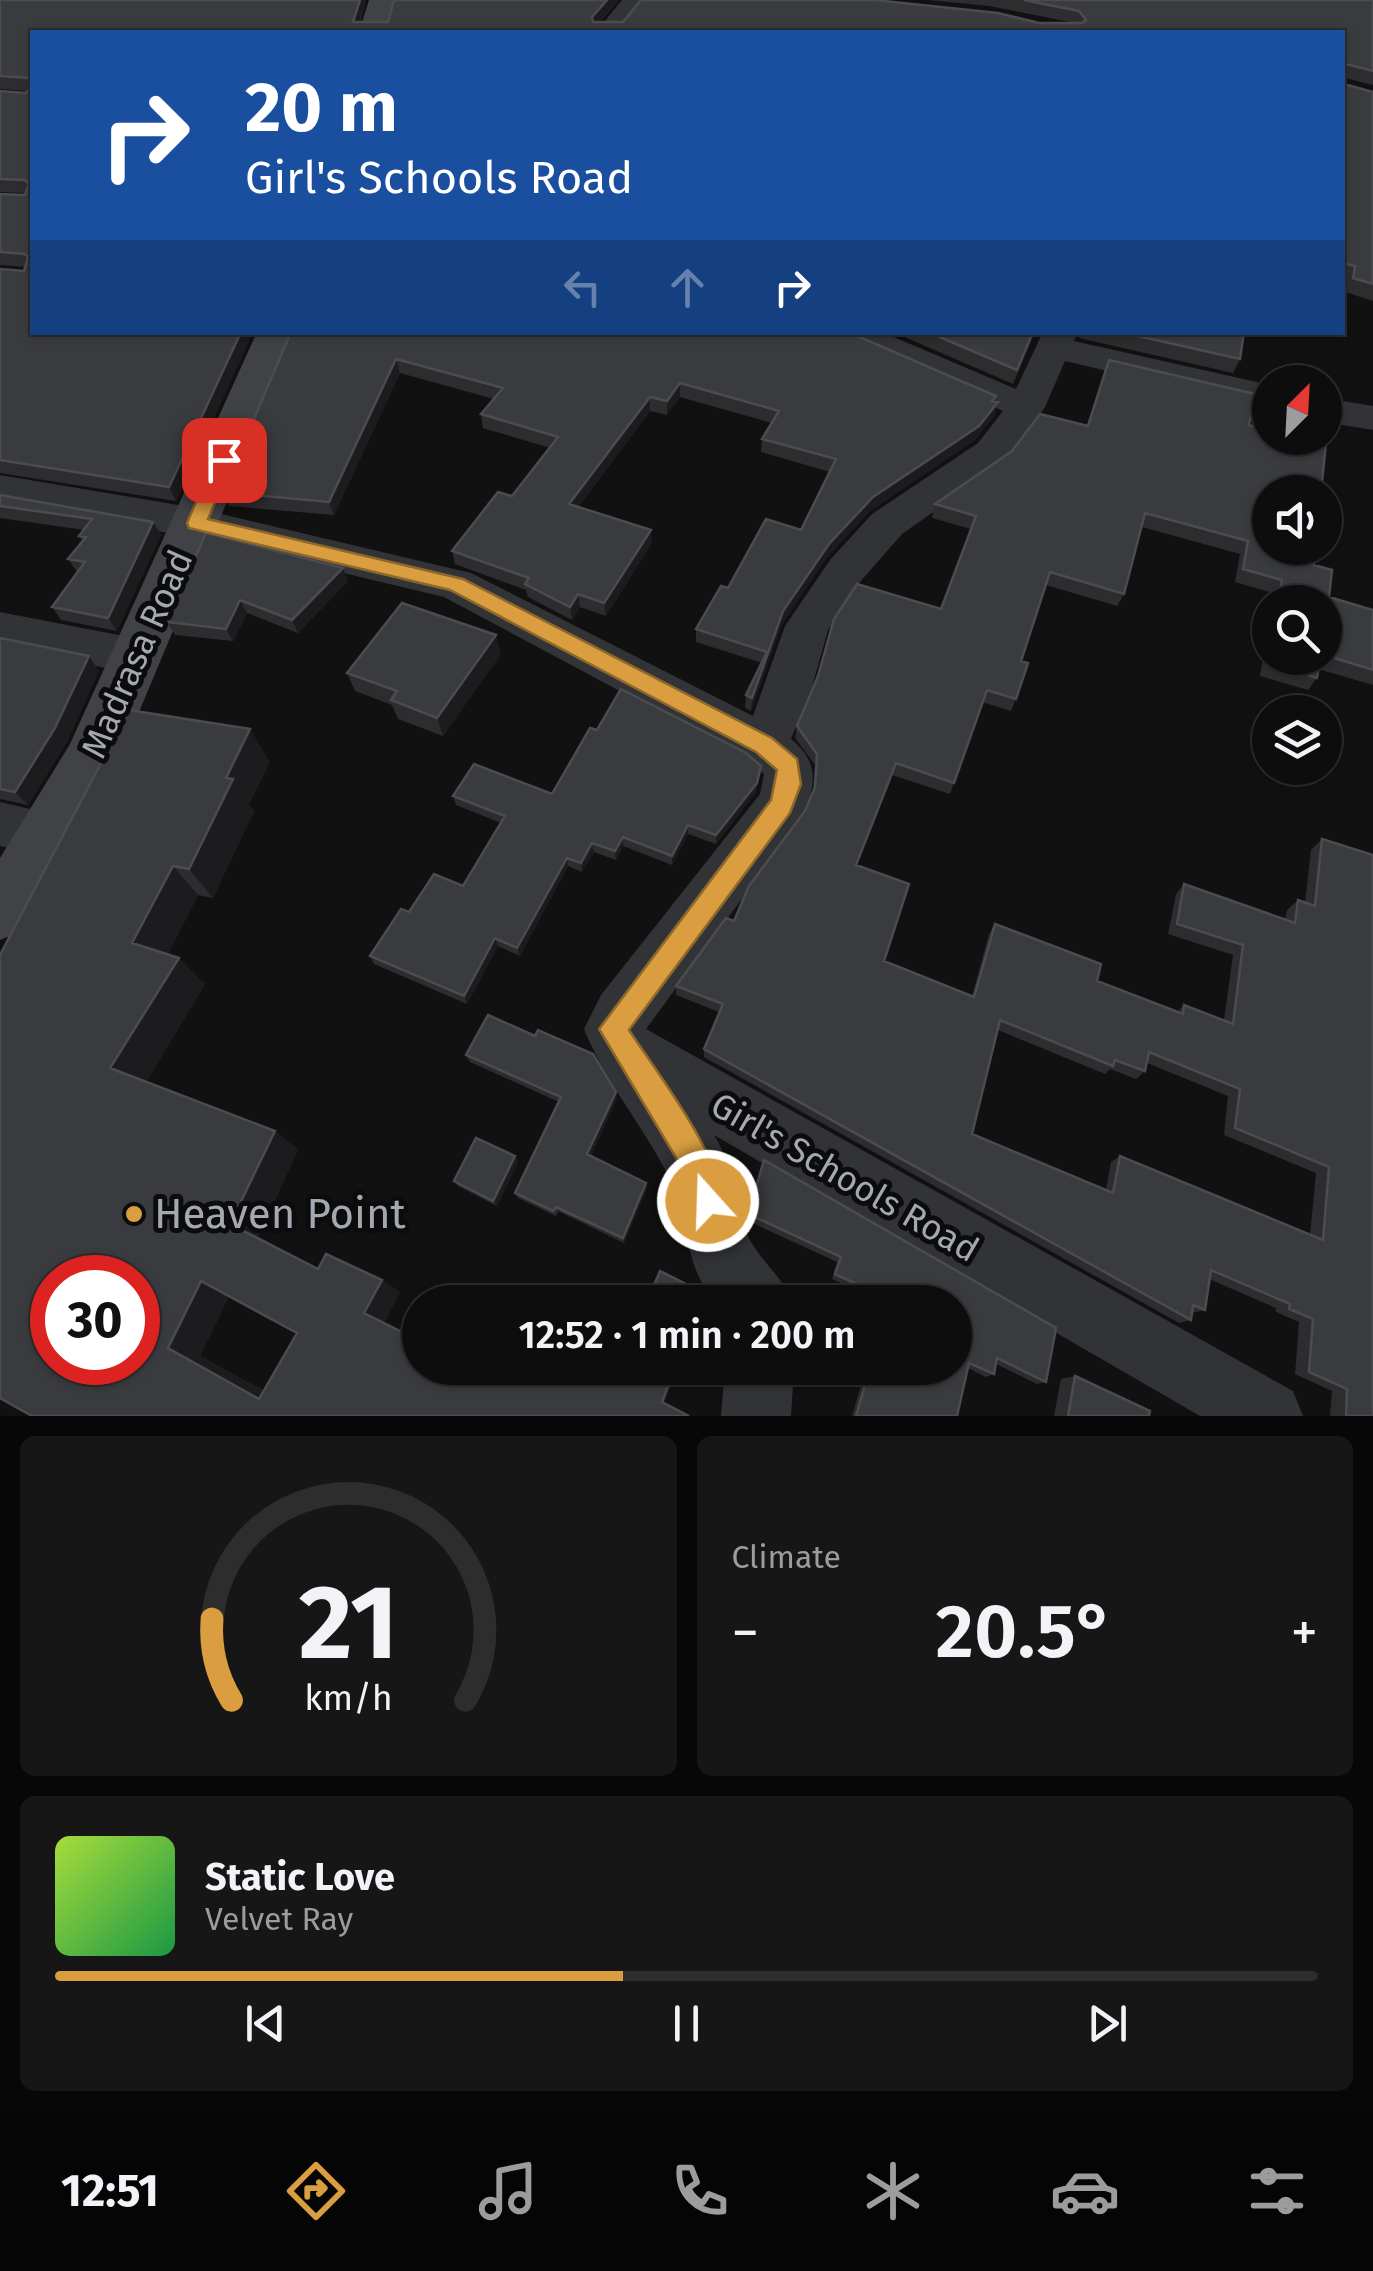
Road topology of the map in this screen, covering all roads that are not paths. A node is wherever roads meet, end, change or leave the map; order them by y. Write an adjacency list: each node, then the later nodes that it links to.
1 (382, 0): 3 (street)
2 (635, 0): 4 (street)
3 (374, 30)
4 (610, 30)
5 (277, 335): 13 (street, Madrasa Road)
6 (858, 335): 9 (street)
7 (1056, 340): 8 (street); 9 (street)
8 (1252, 392)
9 (1026, 406): 16 (street)
10 (1342, 413): 11 (street)
11 (1373, 418)
12 (0, 489): 13 (street)
13 (196, 523): 15 (street, Madrasa Road); 16 (street)
14 (0, 630): 15 (street)
15 (134, 656): 18 (street, Madrasa Road)
16 (764, 745): 20 (street)
17 (0, 824): 18 (street)
18 (50, 834): 19 (street, Madrasa Road)
19 (0, 911)
20 (626, 1052): 21 (street); 24 (street, Girl's Schools Road)
21 (744, 1285)
22 (759, 1385): 23 (street)
23 (756, 1416)
24 (1268, 1416)

